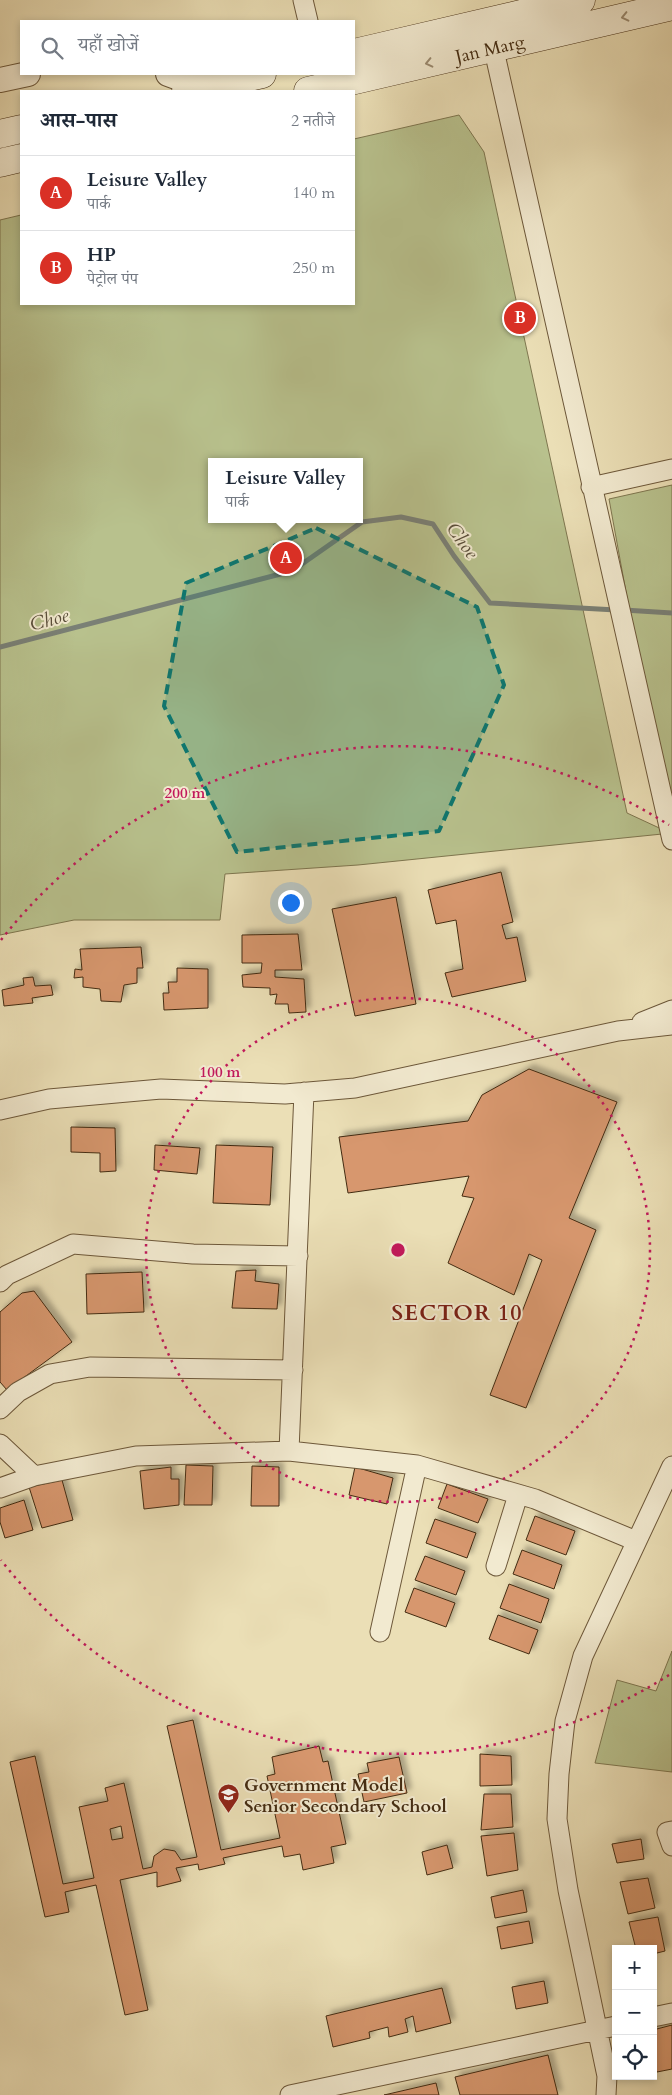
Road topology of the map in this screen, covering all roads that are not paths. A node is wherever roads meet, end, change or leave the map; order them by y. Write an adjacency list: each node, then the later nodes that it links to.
1 (303, 0): 5 (street)
2 (581, 0): 3 (main road, Jan Marg)
3 (549, 4): 6 (main road, Jan Marg)
4 (672, 6): 7 (main road, Jan Marg, one-way to 7)
5 (308, 20)
6 (488, 22): 7 (street); 8 (main road, Jan Marg)
7 (494, 48): 13 (main road, Jan Marg, one-way to 13); 20 (street)
8 (355, 52)
9 (23, 75): 12 (street)
10 (170, 75): 14 (street)
11 (258, 75): 14 (main road)
12 (0, 80)
13 (317, 84)
14 (195, 89)
15 (20, 129): 16 (main road)
16 (0, 134)
17 (20, 158): 18 (main road)
18 (0, 163)
19 (672, 469): 20 (street)
20 (591, 487): 21 (street)
21 (672, 840)
22 (672, 1010): 24 (street)
23 (672, 1025): 24 (street)
24 (618, 1031): 25 (street)
25 (304, 1092): 26 (street); 27 (street)
26 (0, 1110)
27 (298, 1256): 28 (street); 29 (street)
28 (0, 1282)
29 (293, 1370): 30 (street); 32 (street)
30 (0, 1409)
31 (0, 1444): 35 (street)
32 (289, 1451): 33 (street); 35 (street)
33 (417, 1465): 37 (street); 40 (street)
34 (672, 1466): 38 (street)
35 (34, 1476): 36 (street)
36 (0, 1488)
37 (518, 1494): 38 (street); 39 (street)
38 (636, 1541): 45 (street)
39 (496, 1566)
40 (380, 1632)
41 (672, 1831): 42 (street)
42 (672, 1846)
43 (672, 2013): 44 (street)
44 (657, 2016)
45 (607, 2028): 46 (street); 47 (street)
46 (608, 2076): 48 (street); 49 (street)
47 (290, 2095)
48 (606, 2095)
49 (620, 2095)

